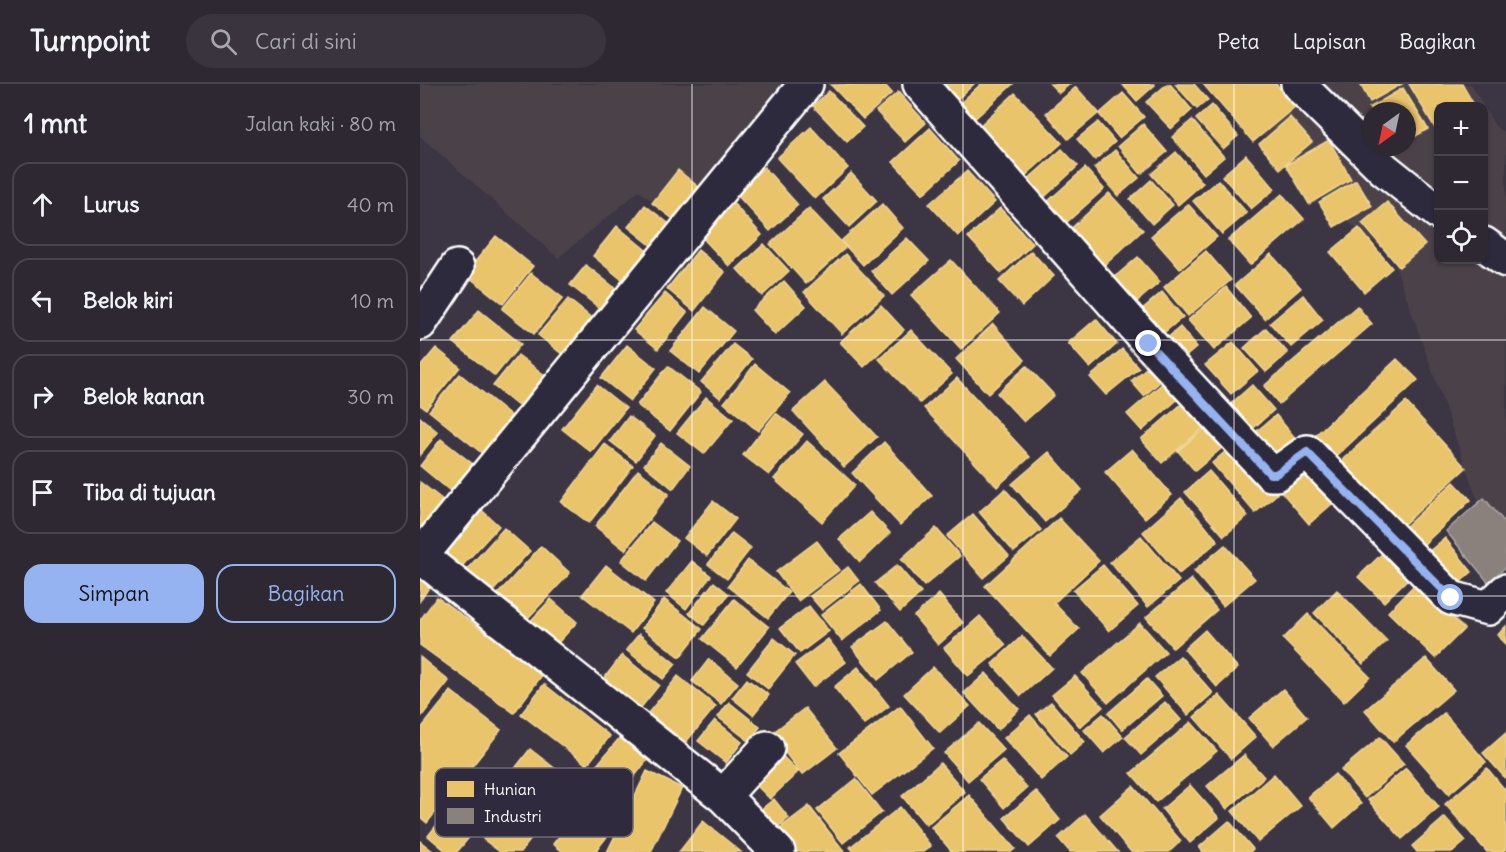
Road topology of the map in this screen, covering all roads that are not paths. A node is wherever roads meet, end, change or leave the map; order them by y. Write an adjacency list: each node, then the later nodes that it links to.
1 (806, 84): 9 (street)
2 (920, 84): 10 (street)
3 (1298, 84): 4 (street)
4 (1435, 210)
5 (1488, 247): 6 (street)
6 (1506, 260)
7 (457, 267): 8 (street)
8 (420, 323)
9 (420, 556): 12 (street)
10 (1506, 591)
11 (767, 748): 12 (street)
12 (723, 796): 13 (street)
13 (778, 852)

